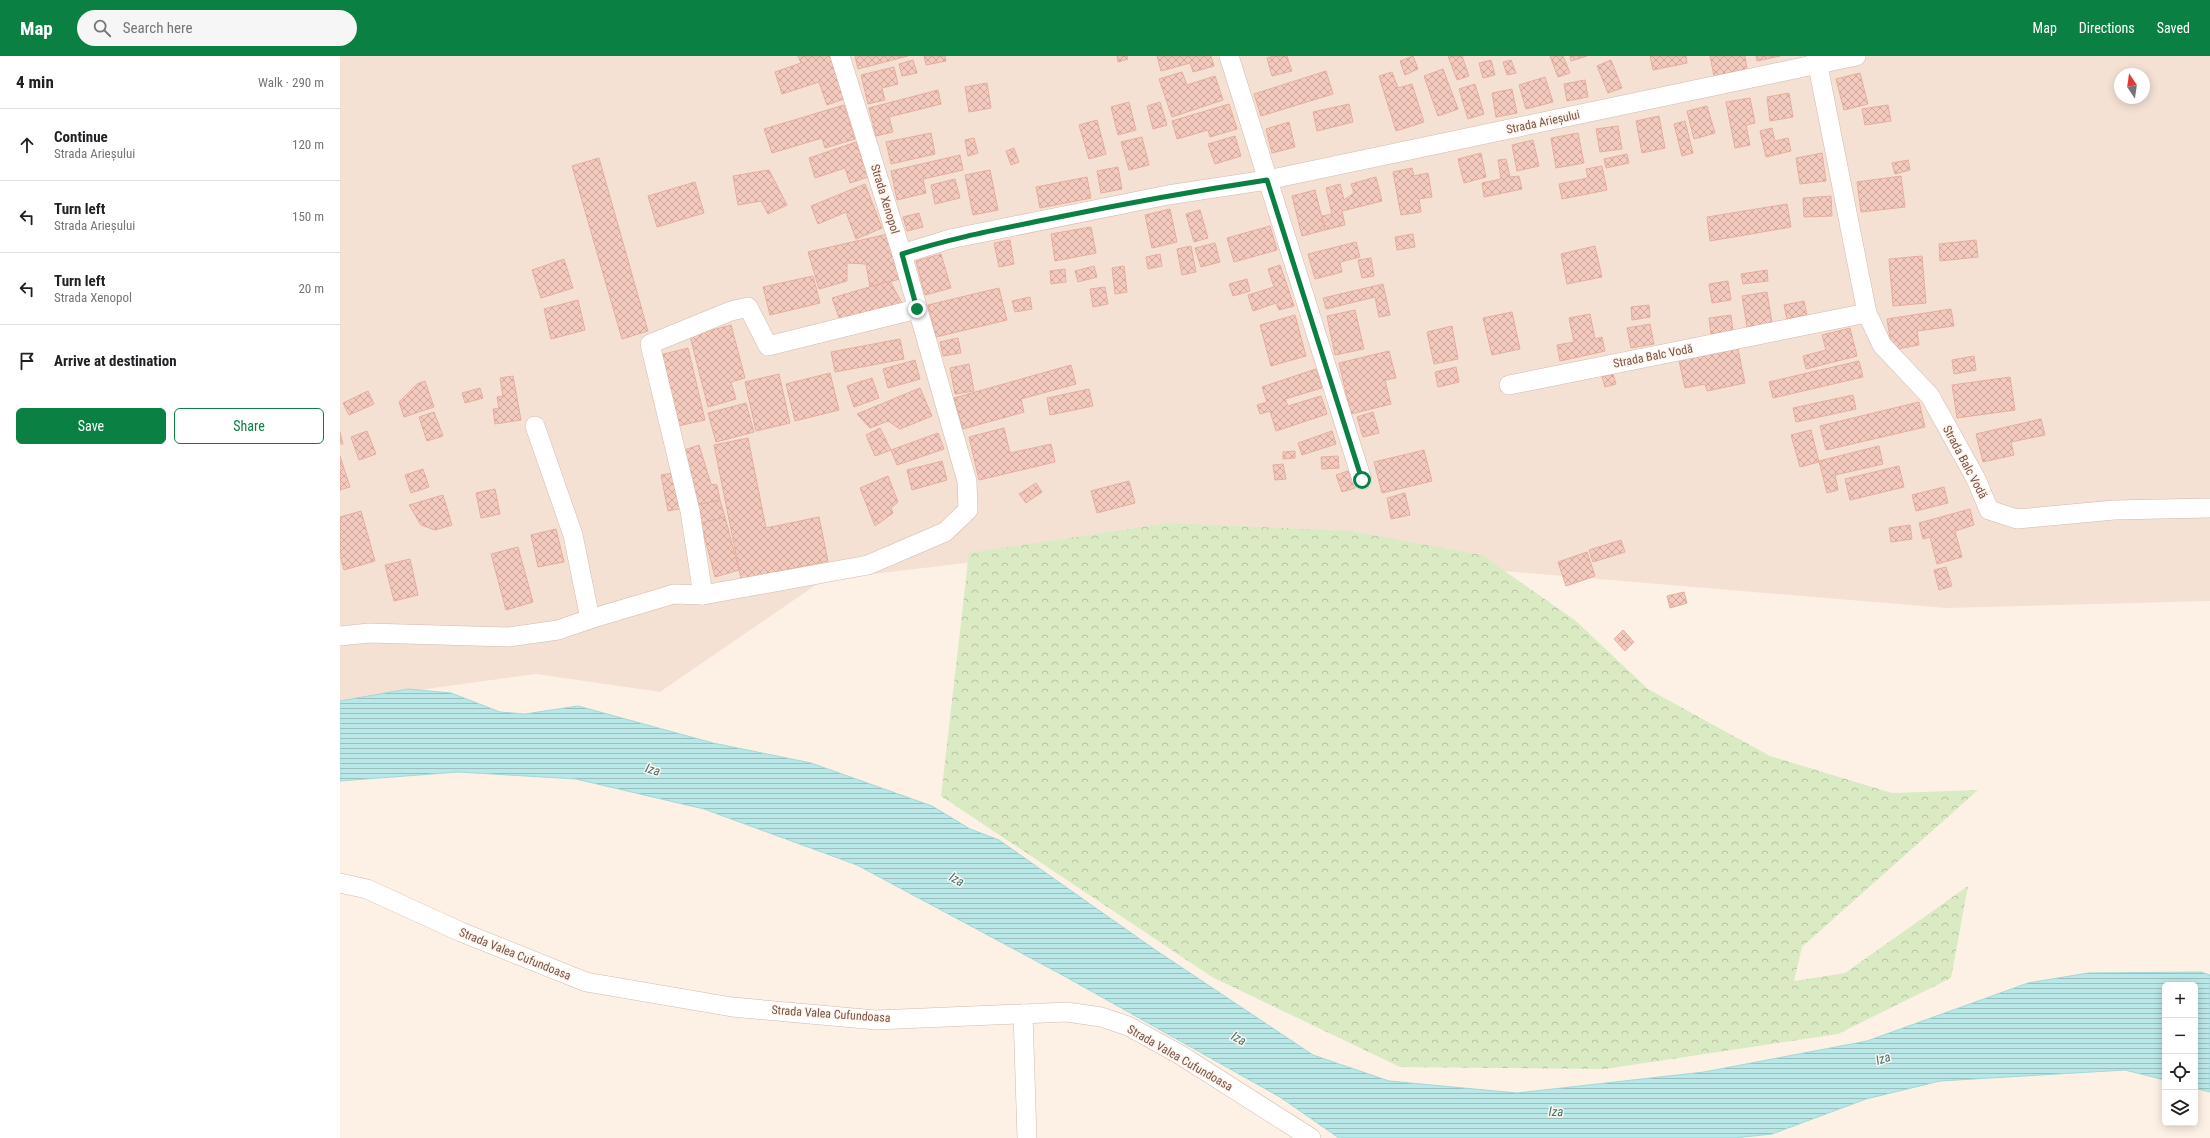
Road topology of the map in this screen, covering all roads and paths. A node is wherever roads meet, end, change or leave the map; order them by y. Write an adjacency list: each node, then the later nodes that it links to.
1 (840, 56): 6 (street, Strada Xenopol)
2 (1229, 56): 5 (street)
3 (1856, 56): 4 (street)
4 (1817, 60): 5 (street, Strada Arieșului); 8 (street, Strada Balc Vodă)
5 (1267, 180): 6 (street, Strada Arieșului); 11 (street)
6 (902, 254): 7 (street, Strada Xenopol)
7 (917, 309): 13 (street, Strada Xenopol); 13 (street)
8 (1867, 313): 9 (street, Strada Balc Vodă); 12 (street, Strada Balc Vodă)
9 (1509, 385)
10 (535, 426): 14 (street)
11 (1362, 480)
12 (2210, 508)
13 (703, 595): 14 (street)
14 (590, 619): 15 (street)
15 (340, 636)
16 (340, 883): 17 (street, Strada Valea Cufundoasa)
17 (1023, 1014): 18 (street); 19 (street, Strada Valea Cufundoasa)
18 (1028, 1138)
19 (1311, 1138)

